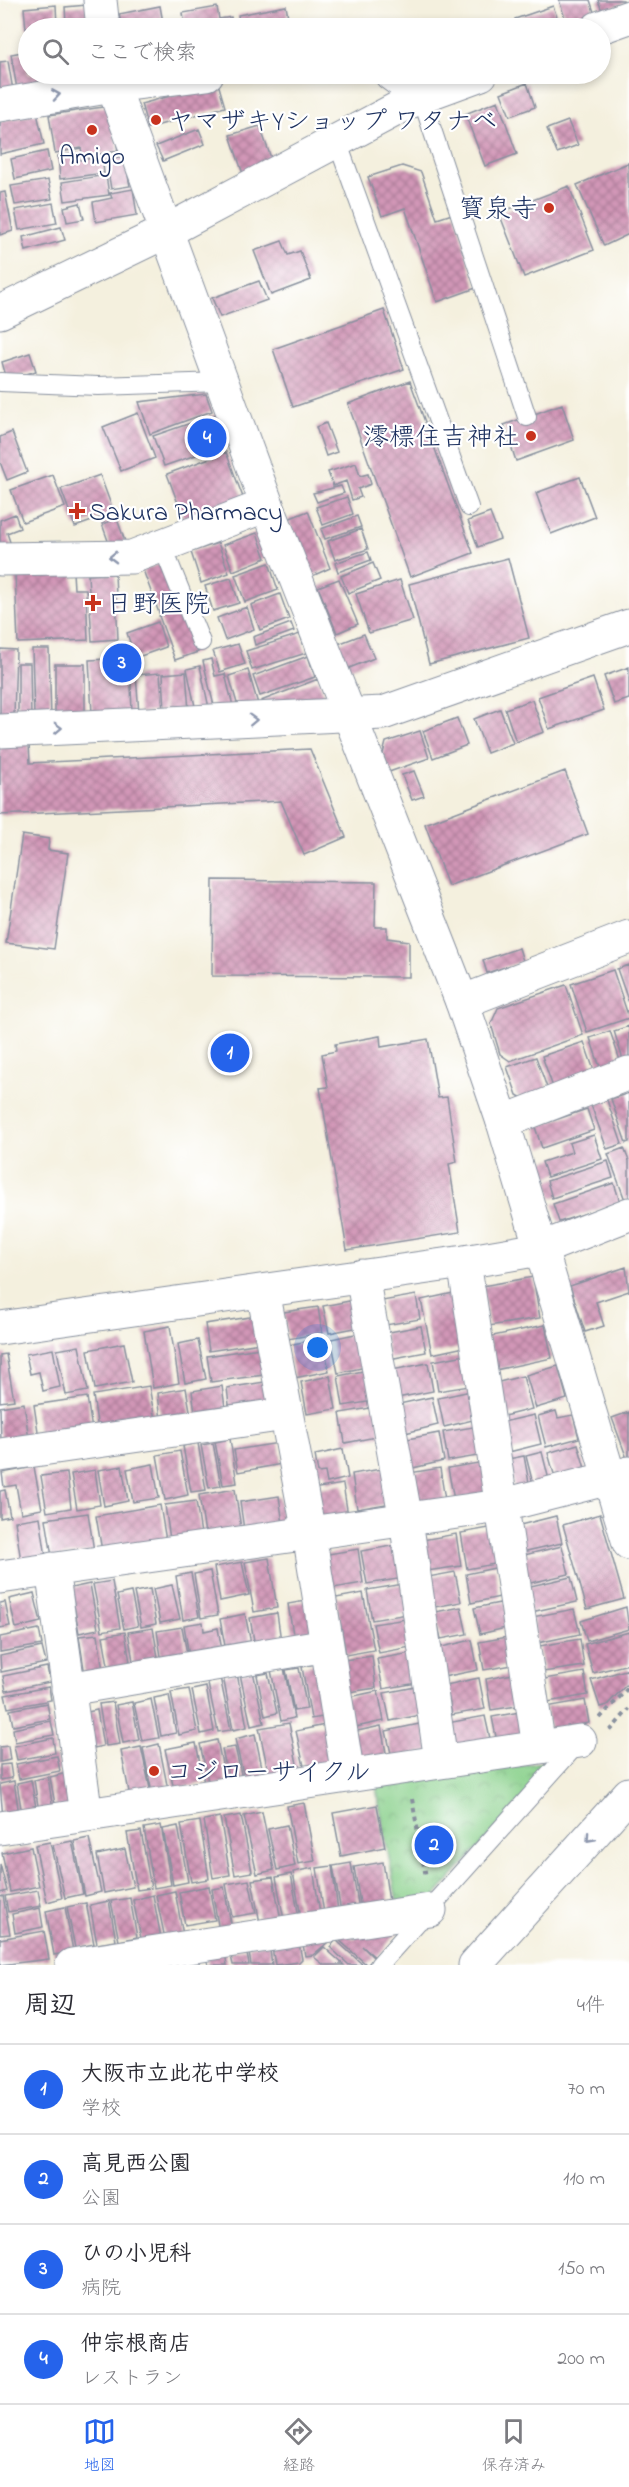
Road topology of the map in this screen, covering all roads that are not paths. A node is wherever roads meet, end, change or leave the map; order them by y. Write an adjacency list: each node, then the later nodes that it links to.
1 (100, 0): 3 (street)
2 (629, 17): 4 (street)
3 (102, 18)
4 (611, 23)
5 (94, 84): 10 (street, one-way to 5)
6 (113, 84): 12 (street)
7 (405, 84): 9 (street)
8 (454, 84): 9 (street)
9 (421, 96): 11 (street); 16 (lane)
10 (0, 105)
11 (337, 141): 12 (street); 18 (lane)
12 (167, 231): 13 (street); 15 (street)
13 (0, 312)
14 (0, 382): 15 (lane)
15 (222, 382): 17 (street)
16 (527, 417)
17 (267, 505): 19 (street); 23 (street)
18 (470, 507)
19 (162, 545): 20 (street, one-way to 20); 22 (lane)
20 (0, 559)
21 (629, 626): 23 (street)
22 (201, 642)
23 (348, 716): 24 (street, one-way to 23); 26 (street)
24 (0, 730)
25 (629, 937): 26 (street)
26 (462, 1002): 28 (street)
27 (629, 1073): 28 (street)
28 (503, 1122): 30 (street)
29 (629, 1214): 30 (street)
30 (540, 1249): 31 (street); 37 (street)
31 (464, 1263): 32 (street); 38 (street)
32 (363, 1276): 33 (street); 39 (street)
33 (263, 1291): 34 (street); 35 (street)
34 (0, 1328)
35 (286, 1414): 36 (street); 40 (street)
36 (0, 1455)
37 (620, 1477): 38 (street); 41 (street)
38 (500, 1506): 39 (street); 47 (street)
39 (406, 1520): 40 (street); 48 (street)
40 (309, 1533): 42 (street); 44 (street)
41 (629, 1543)
42 (52, 1569): 43 (street); 45 (street)
43 (0, 1577)
44 (327, 1645): 45 (street); 49 (street)
45 (68, 1689): 51 (street)
46 (580, 1741): 47 (street); 53 (lane)
47 (539, 1747): 48 (street)
48 (441, 1761): 49 (street)
49 (348, 1776): 51 (street)
50 (629, 1794): 57 (street, one-way to 57)
51 (86, 1815): 52 (street)
52 (0, 1828)
53 (416, 1912): 54 (street); 56 (lane)
54 (109, 1962): 55 (street)
55 (72, 1965)
56 (380, 1965)
57 (475, 1965)

